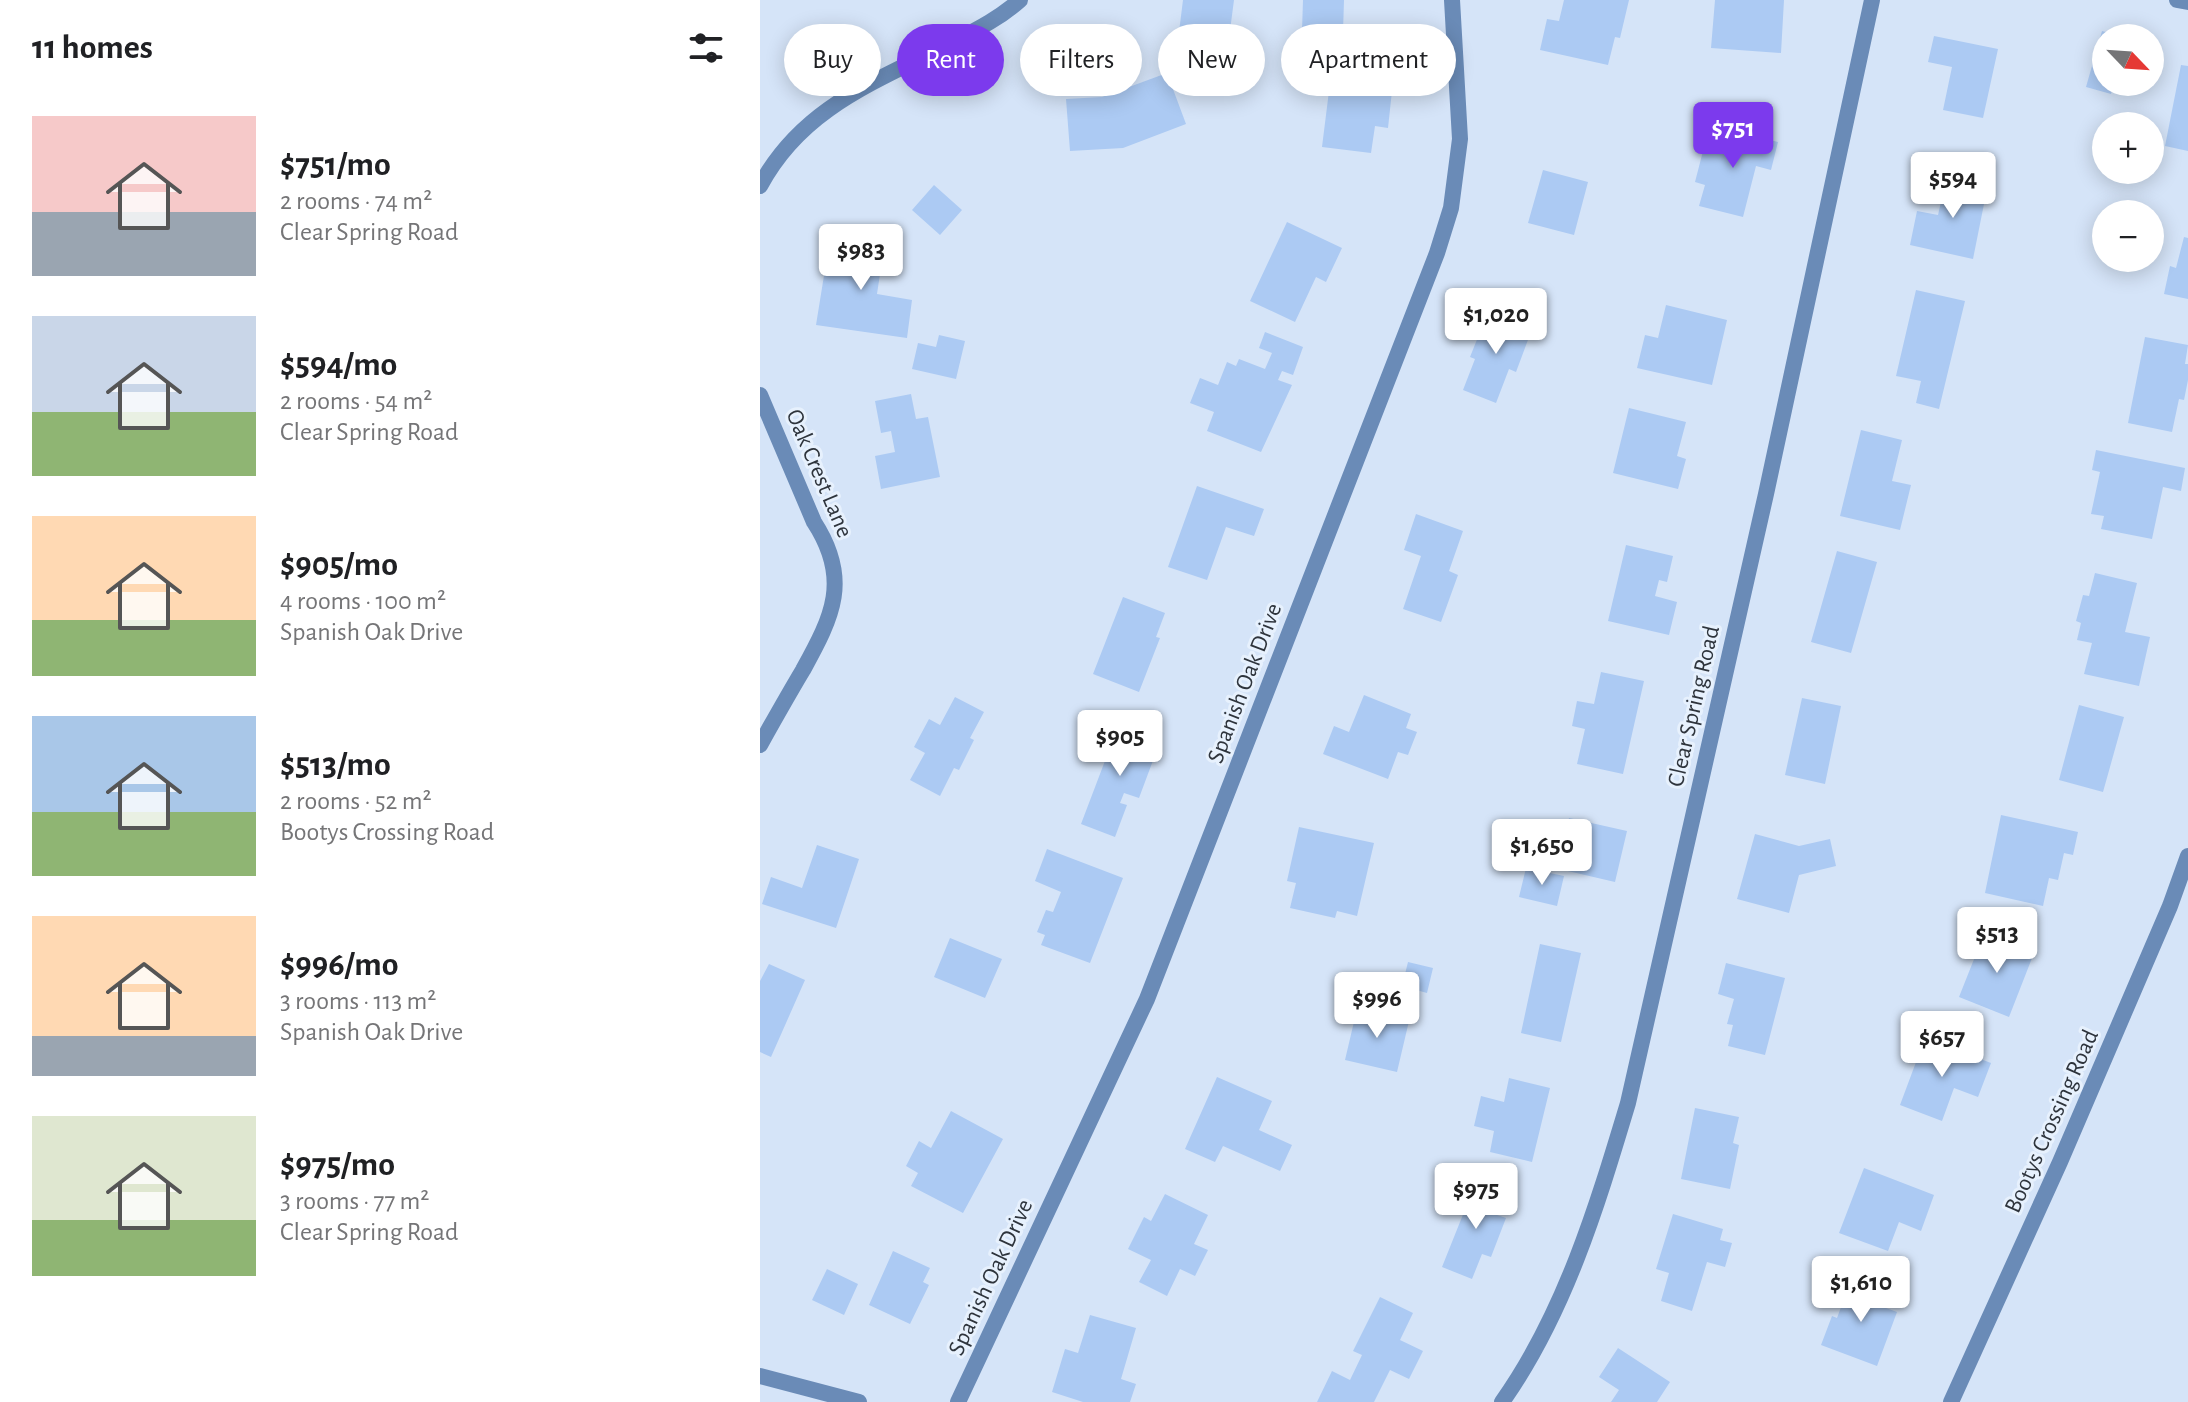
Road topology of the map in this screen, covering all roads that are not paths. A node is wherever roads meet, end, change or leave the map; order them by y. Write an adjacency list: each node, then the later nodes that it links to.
1 (1020, 0): 6 (street)
2 (1452, 0): 12 (street, Spanish Oak Drive)
3 (1872, 0): 13 (street, Clear Spring Road)
4 (2177, 0): 5 (street)
5 (2188, 2)
6 (760, 186)
7 (760, 395): 8 (street, Oak Crest Lane)
8 (760, 745)
9 (2188, 856): 14 (street, Bootys Crossing Road)
10 (760, 1376): 11 (street)
11 (859, 1402)
12 (958, 1402)
13 (1502, 1402)
14 (1951, 1402)

